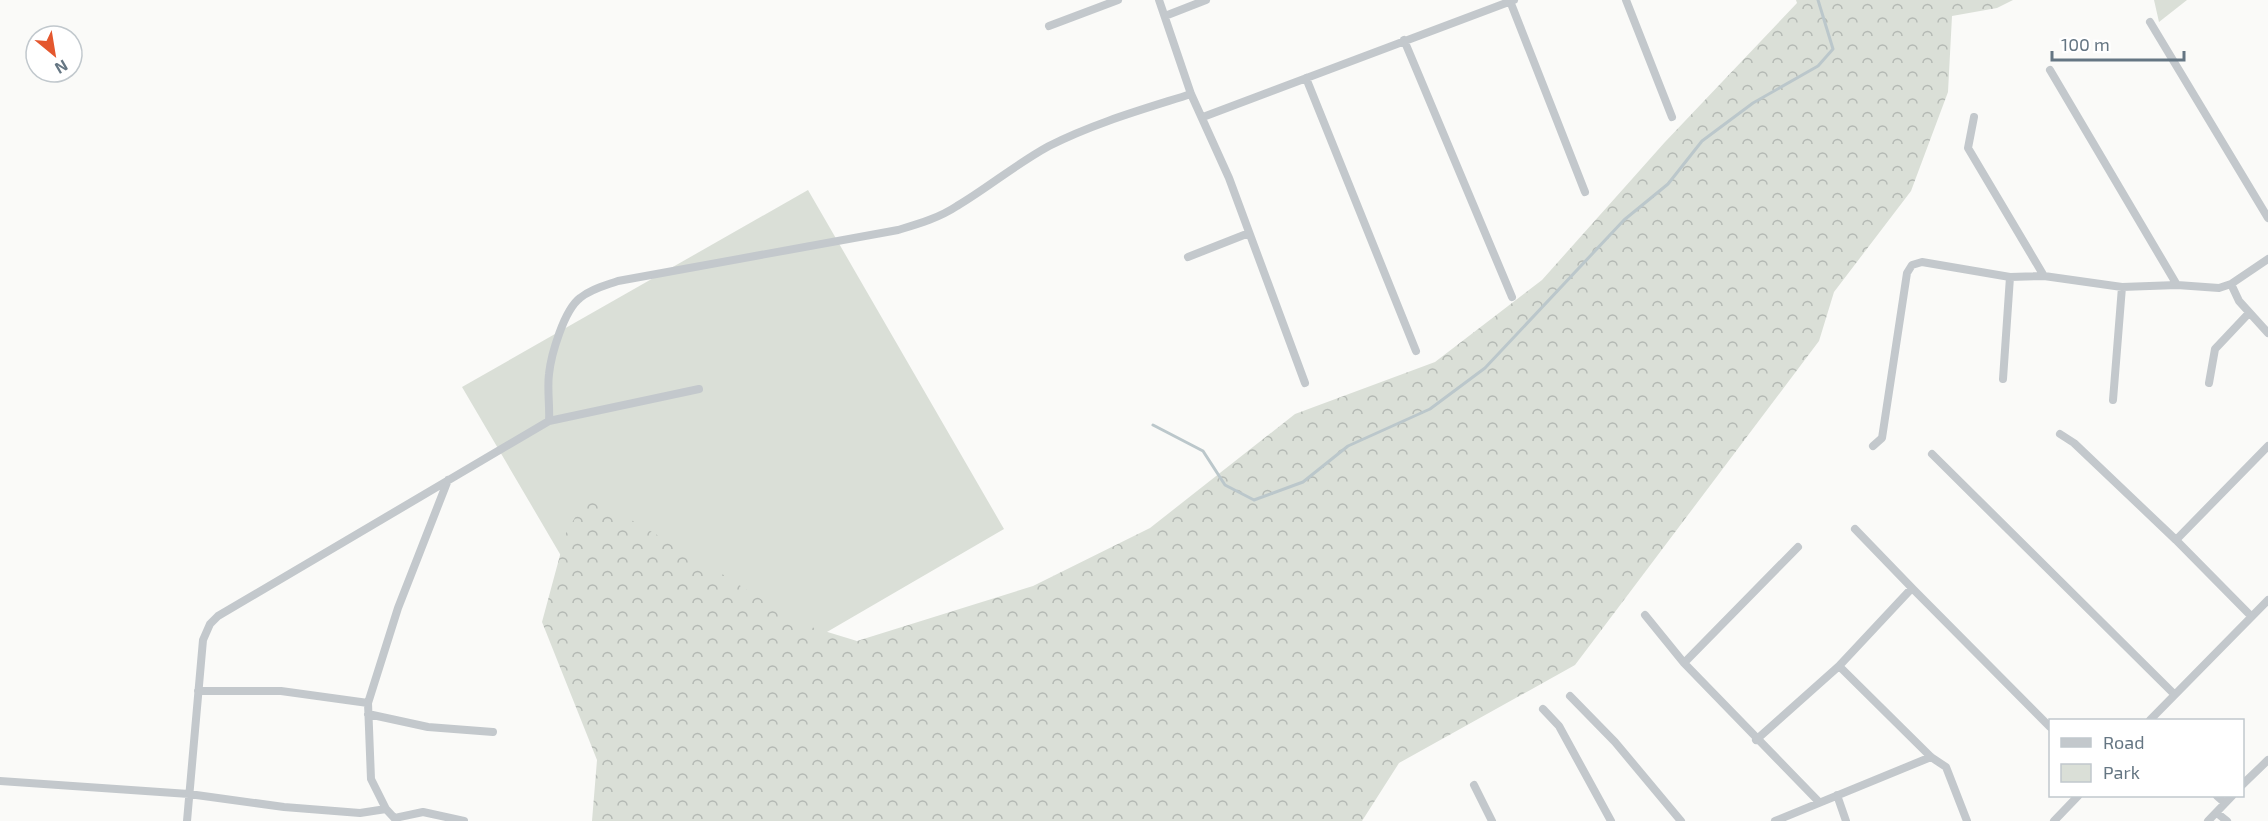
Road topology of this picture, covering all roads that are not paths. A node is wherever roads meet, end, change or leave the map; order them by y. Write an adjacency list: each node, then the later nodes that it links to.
1 (1118, 0): 8 (street)
2 (1159, 0): 6 (street)
3 (1206, 0): 6 (street)
4 (1626, 0): 14 (street)
5 (1512, 1): 9 (street); 16 (street)
6 (1165, 16): 12 (street)
7 (2150, 22): 17 (street)
8 (1049, 26)
9 (1404, 40): 11 (street); 26 (street)
10 (2050, 70): 24 (street)
11 (1306, 78): 13 (street); 29 (street)
12 (1191, 93): 13 (street); 35 (street)
13 (1203, 117): 18 (street)
14 (1672, 117)
15 (1974, 117): 21 (street)
16 (1585, 192)
17 (2268, 218)
18 (1249, 233): 19 (street); 31 (street)
19 (1188, 257)
20 (2268, 259): 23 (street)
21 (2044, 276): 22 (street); 25 (street)
22 (2010, 277): 30 (street); 37 (street)
23 (2231, 284): 24 (street); 27 (street)
24 (2176, 285): 25 (street)
25 (2122, 287): 34 (street)
26 (1512, 297)
27 (2249, 313): 28 (street); 32 (street)
28 (2268, 333)
29 (1416, 351)
30 (2003, 379)
31 (1305, 383)
32 (2209, 383)
33 (699, 388): 35 (street)
34 (2113, 400)
35 (549, 421): 40 (street)
36 (2060, 434): 42 (street)
37 (1873, 446)
38 (2268, 446): 42 (street)
39 (1932, 454): 51 (street)
40 (448, 480): 50 (street); 53 (street)
41 (1855, 529): 44 (street)
42 (2176, 540): 47 (street)
43 (1798, 547): 48 (street)
44 (1912, 588): 49 (street); 57 (street)
45 (2268, 600): 47 (street)
46 (1645, 615): 48 (street)
47 (2251, 616): 51 (street)
48 (1684, 663): 59 (street)
49 (1839, 666): 59 (street); 60 (street)
50 (198, 691): 53 (street); 65 (street)
51 (2174, 694): 56 (street)
52 (1570, 696): 79 (street)
53 (368, 703): 55 (street)
54 (1543, 709): 78 (street)
55 (368, 714): 58 (street); 72 (street)
56 (2151, 719)
57 (2049, 726)
58 (493, 732)
59 (1756, 740): 70 (street)
60 (1930, 758): 66 (street); 82 (street)
61 (2268, 760): 63 (street)
62 (0, 781): 65 (street)
63 (2244, 783)
64 (1474, 785): 77 (street)
65 (189, 794): 72 (street); 75 (street)
66 (1836, 795): 70 (street); 81 (street)
67 (2076, 797): 83 (street)
68 (2219, 797): 71 (street)
69 (2230, 797): 71 (street)
70 (1819, 802): 80 (street)
71 (2225, 802): 73 (street)
72 (386, 809): 74 (street)
73 (2217, 813): 84 (street); 85 (street)
74 (396, 819): 76 (street)
75 (186, 821)
76 (464, 821)
77 (1492, 821)
78 (1611, 821)
79 (1681, 821)
80 (1775, 821)
81 (1846, 821)
82 (1967, 821)
83 (2054, 821)
84 (2208, 821)
85 (2227, 821)

